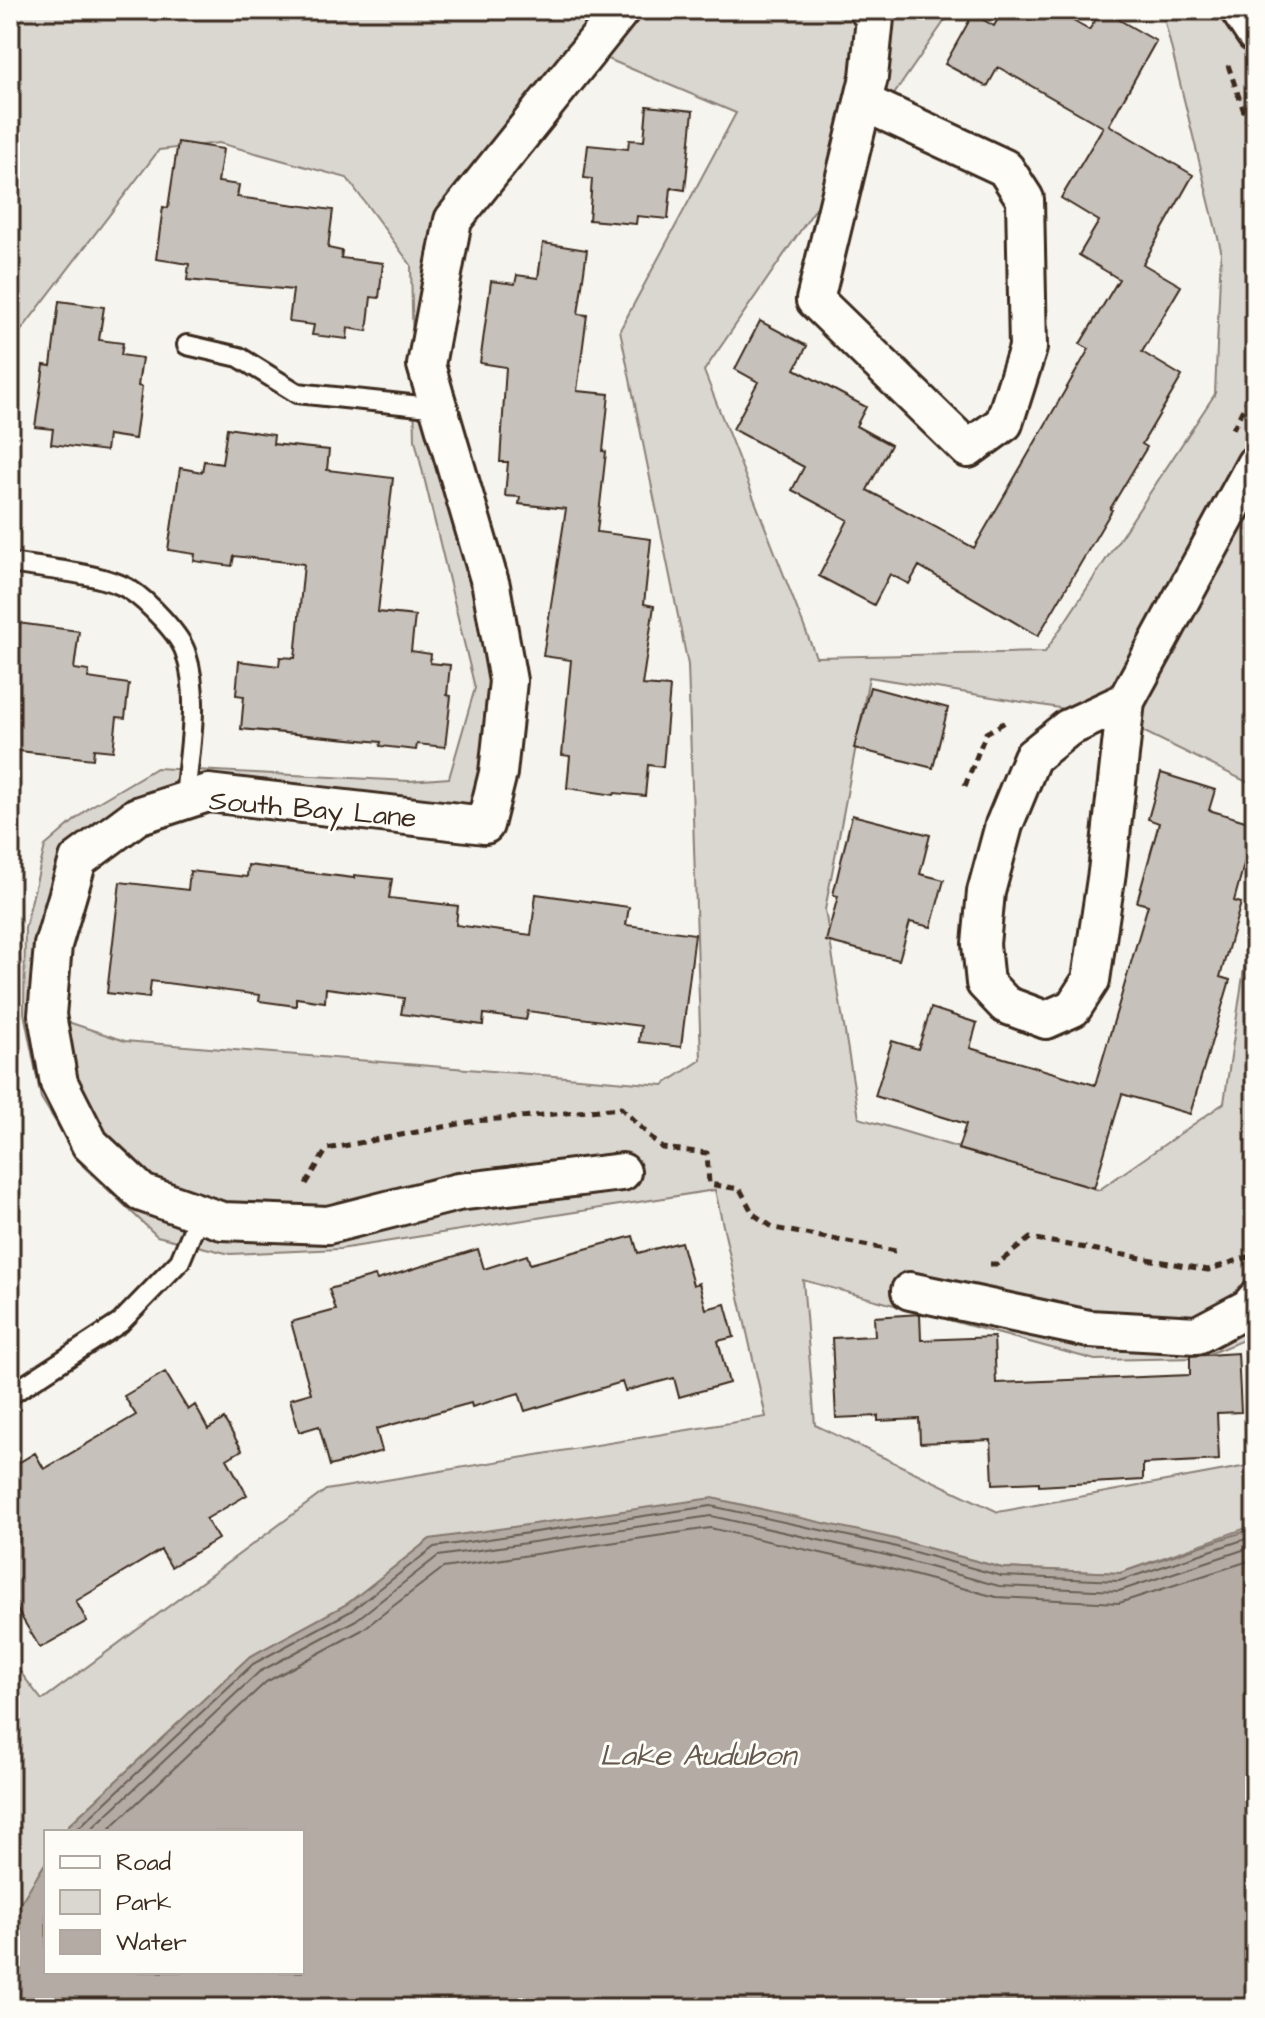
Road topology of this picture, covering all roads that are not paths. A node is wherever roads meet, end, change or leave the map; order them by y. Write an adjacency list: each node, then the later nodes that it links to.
1 (621, 10): 7 (street, South Bay Lane)
2 (868, 10): 5 (street)
3 (1239, 10): 4 (street)
4 (1255, 34)
5 (863, 102): 5 (street)
6 (187, 345): 7 (lane)
7 (439, 408): 11 (street, South Bay Lane)
8 (1255, 464): 10 (street)
9 (10, 563): 11 (lane)
10 (1126, 701): 10 (street)
11 (185, 801): 13 (street, South Bay Lane)
12 (622, 1172): 13 (street, South Bay Lane)
13 (200, 1213): 16 (lane)
14 (910, 1291): 15 (street)
15 (1255, 1300)
16 (10, 1395)

